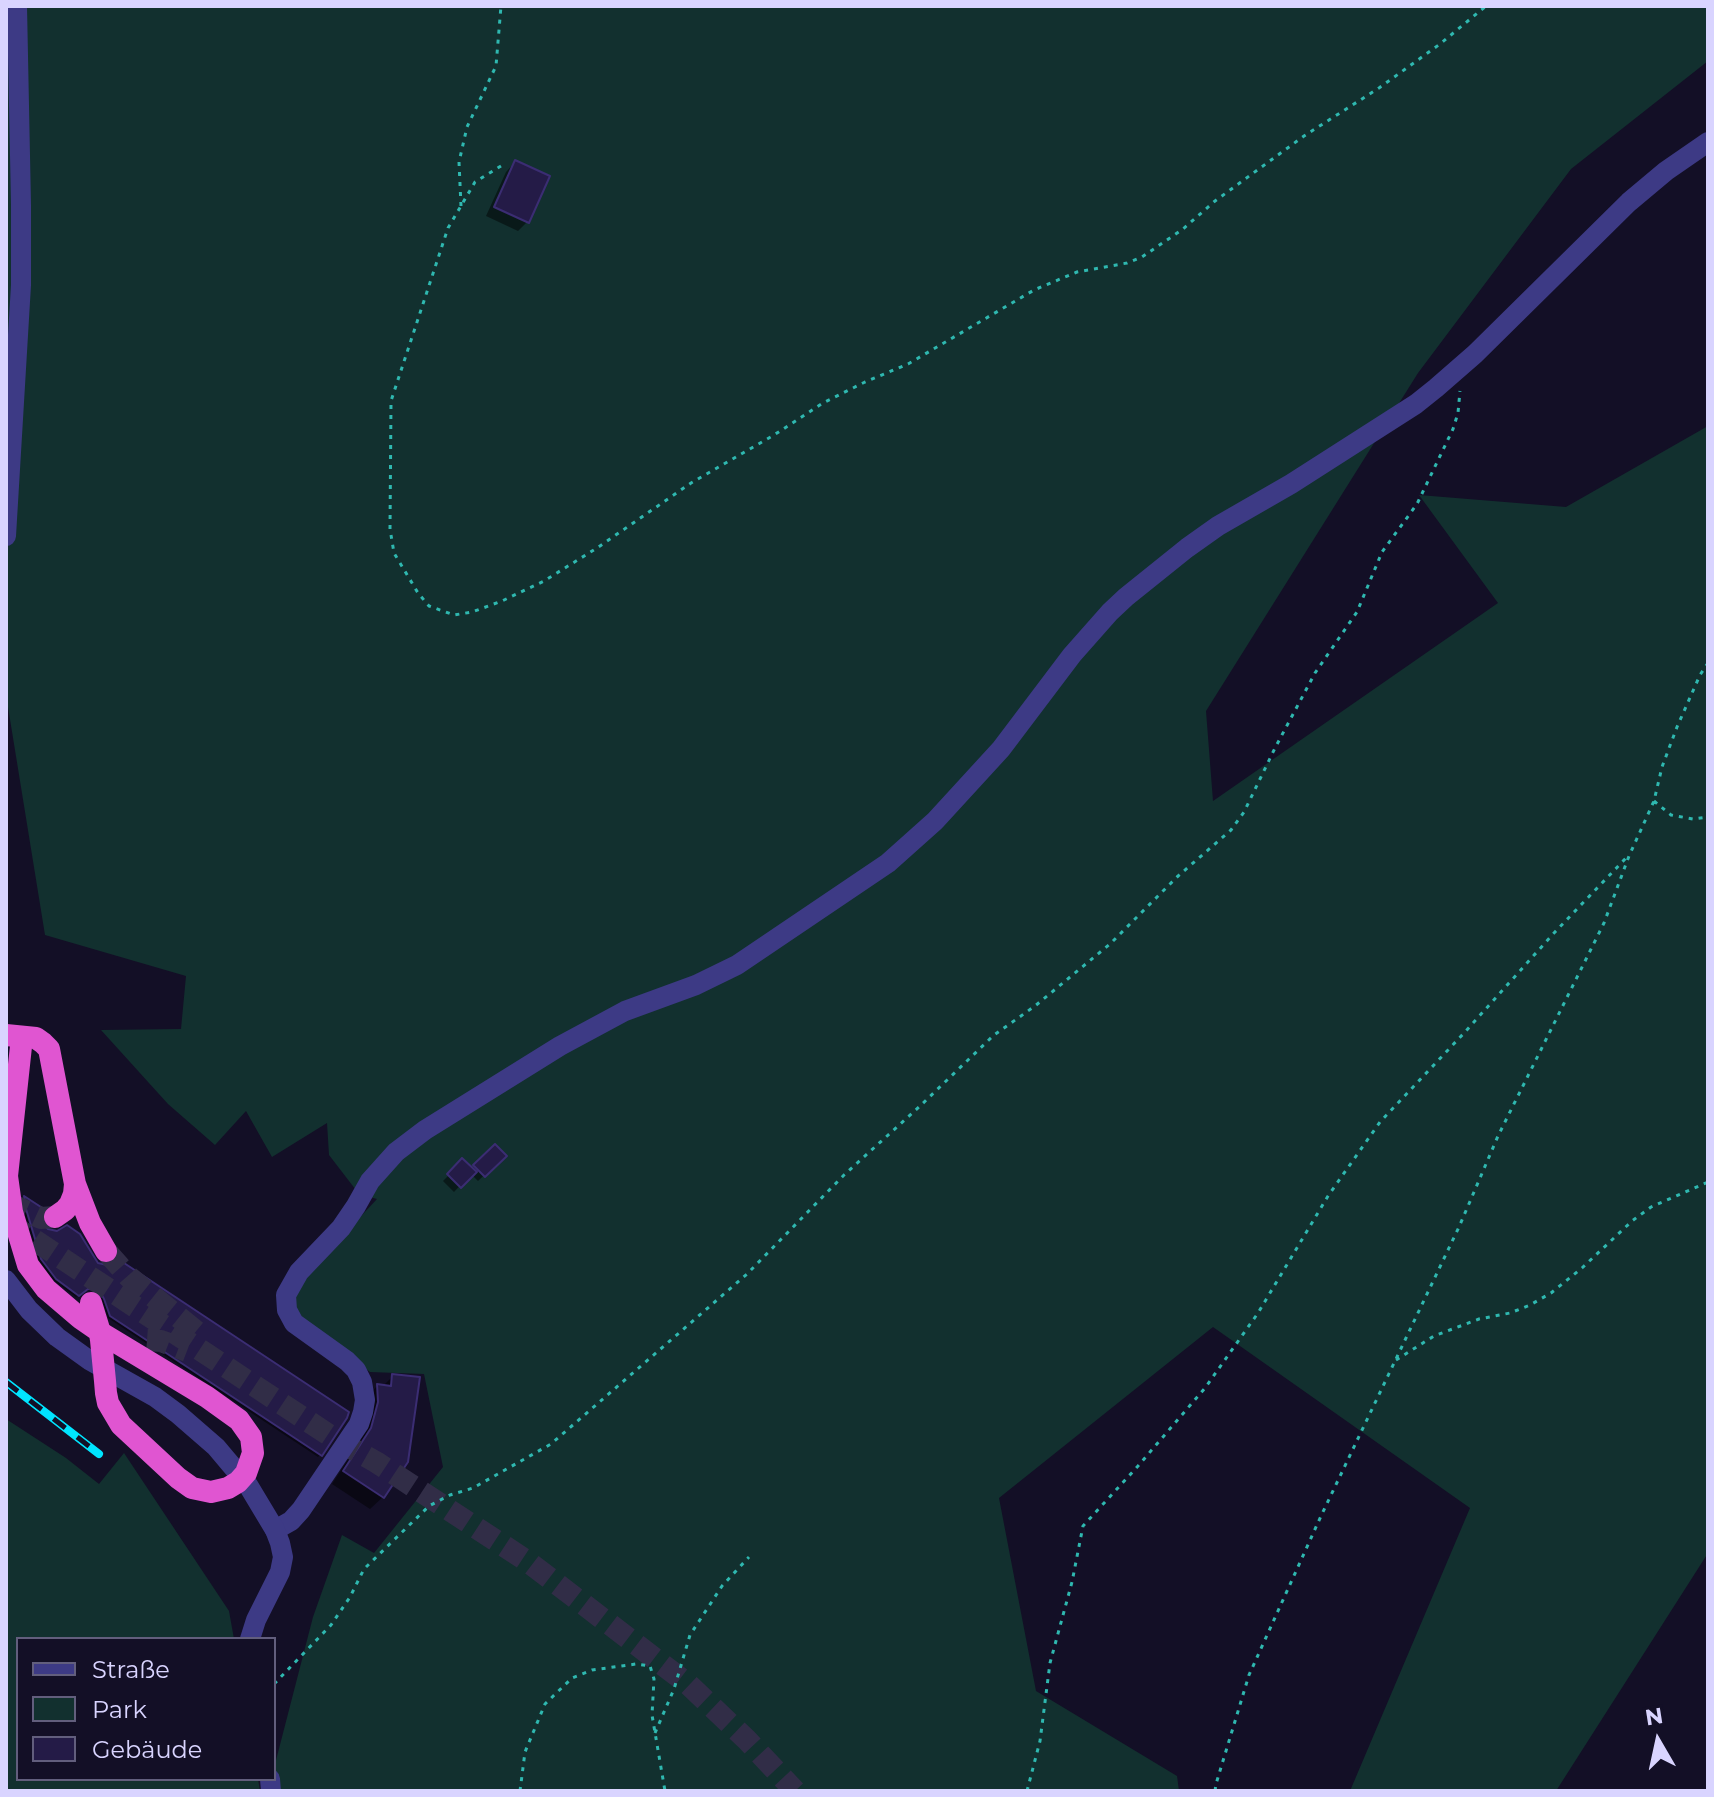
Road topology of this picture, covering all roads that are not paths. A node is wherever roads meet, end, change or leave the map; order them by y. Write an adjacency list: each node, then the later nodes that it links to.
1 (17, 6): 3 (street)
2 (1708, 142): 12 (street)
3 (6, 536)
4 (14, 1036): 5 (highway); 11 (highway)
5 (75, 1184): 6 (highway); 7 (highway)
6 (55, 1217)
7 (106, 1251)
8 (6, 1280): 12 (street)
9 (91, 1303): 11 (highway)
10 (147, 1340): 11 (highway)
11 (105, 1381)
12 (275, 1530): 13 (street)
13 (251, 1637)

